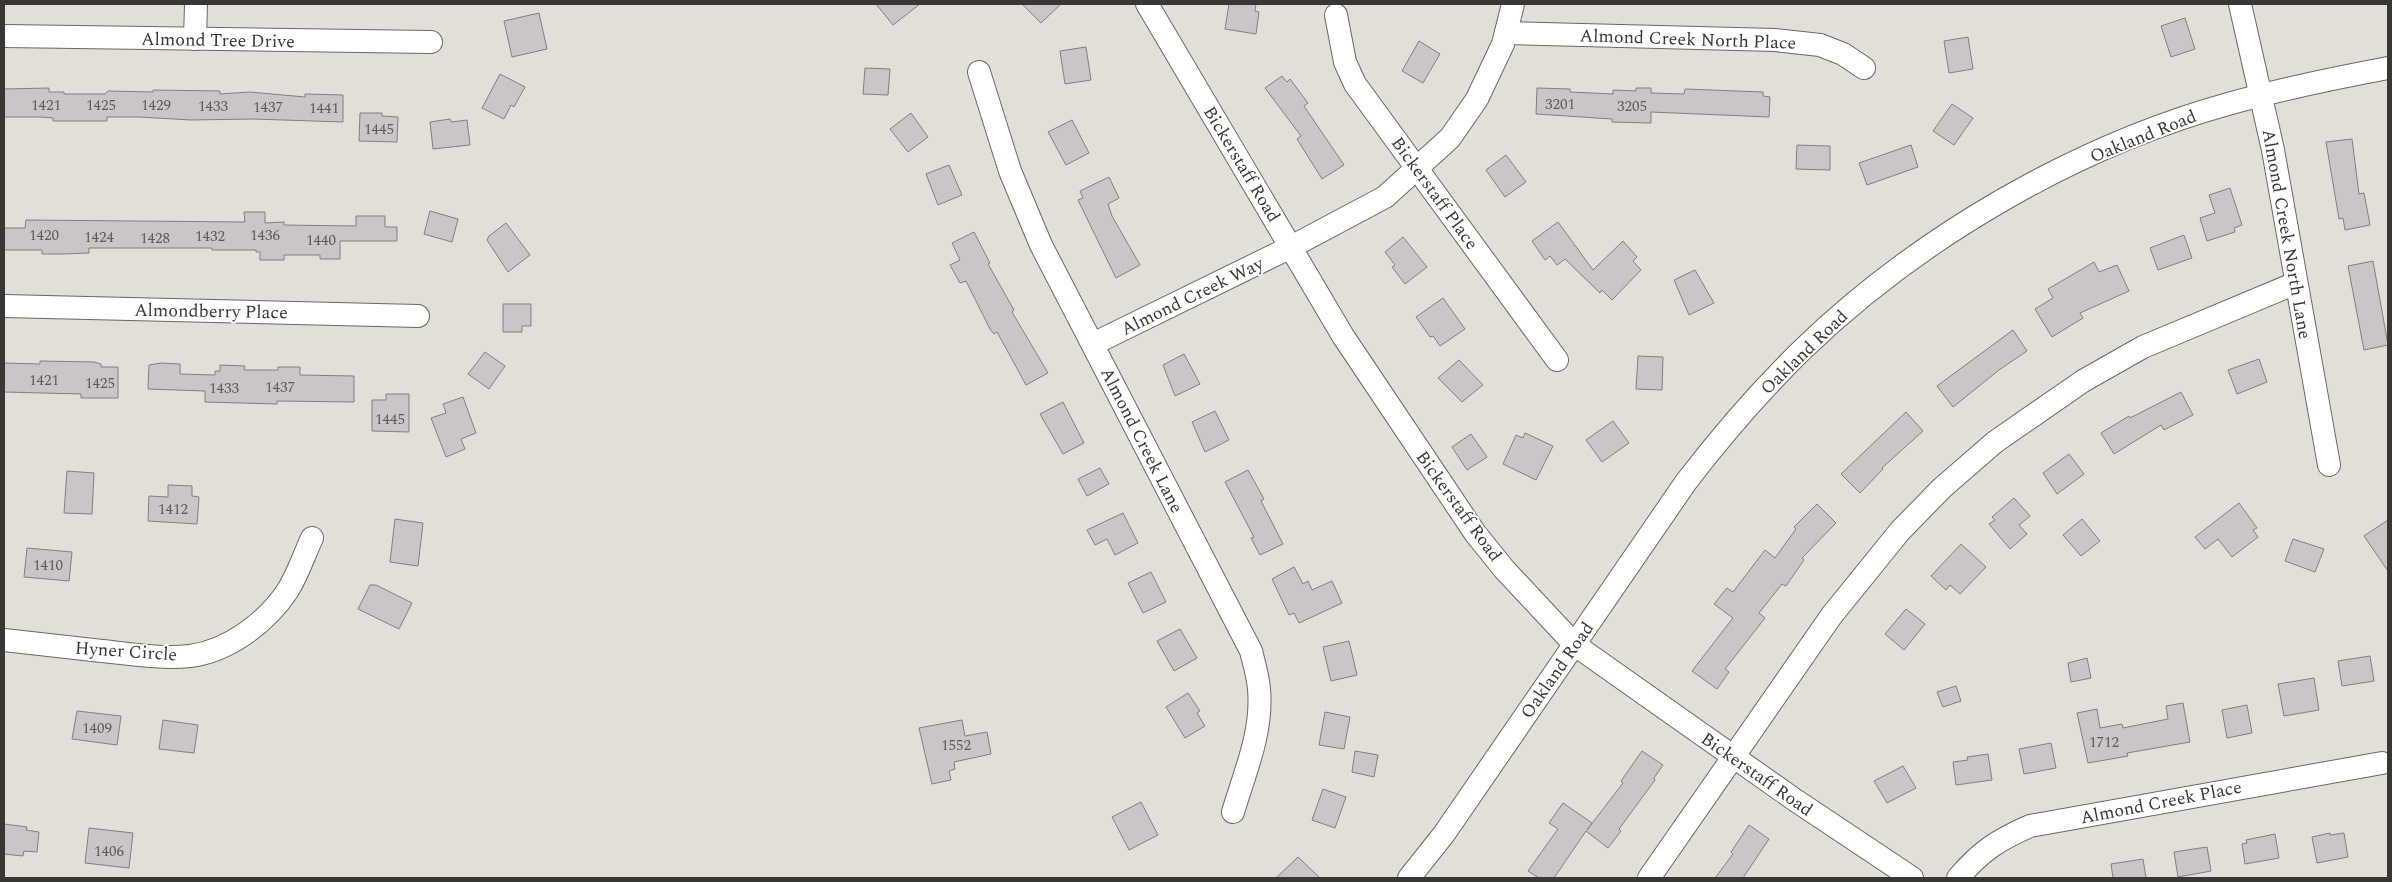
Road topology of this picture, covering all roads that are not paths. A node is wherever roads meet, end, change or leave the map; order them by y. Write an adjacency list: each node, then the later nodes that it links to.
1 (196, 4): 8 (street)
2 (1147, 4): 15 (street, Bickerstaff Road)
3 (1513, 4): 6 (street, Almond Creek Way)
4 (2240, 4): 13 (street, Almond Creek North Lane)
5 (1336, 15): 14 (street, Bickerstaff Place)
6 (1506, 33): 10 (street, Almond Creek North Place); 14 (street, Almond Creek Way)
7 (4, 36): 8 (street, Almond Tree Drive)
8 (195, 39): 9 (street, Almond Tree Drive)
9 (431, 42)
10 (1864, 68)
11 (2388, 68): 13 (street, Oakland Road)
12 (979, 72): 19 (street, Almond Creek Lane)
13 (2260, 96): 16 (street, Almond Creek North Lane); 24 (street, Oakland Road)
14 (1416, 169): 15 (street, Almond Creek Way); 20 (street, Bickerstaff Place)
15 (1291, 248): 19 (street, Almond Creek Way); 24 (street, Bickerstaff Road)
16 (2296, 283): 21 (street, Almond Creek North Lane); 25 (street)
17 (4, 306): 18 (street, Almondberry Place)
18 (418, 316)
19 (1093, 344): 27 (street, Almond Creek Lane)
20 (1557, 360)
21 (2329, 465)
22 (312, 538): 23 (street, Hyner Circle)
23 (4, 640)
24 (1575, 645): 25 (street, Bickerstaff Road); 28 (street, Oakland Road)
25 (1734, 756): 29 (street); 30 (street, Bickerstaff Road)
26 (2382, 763): 31 (street, Almond Creek Place)
27 (1233, 812)
28 (1408, 878)
29 (1649, 878)
30 (1912, 878)
31 (1958, 878)

